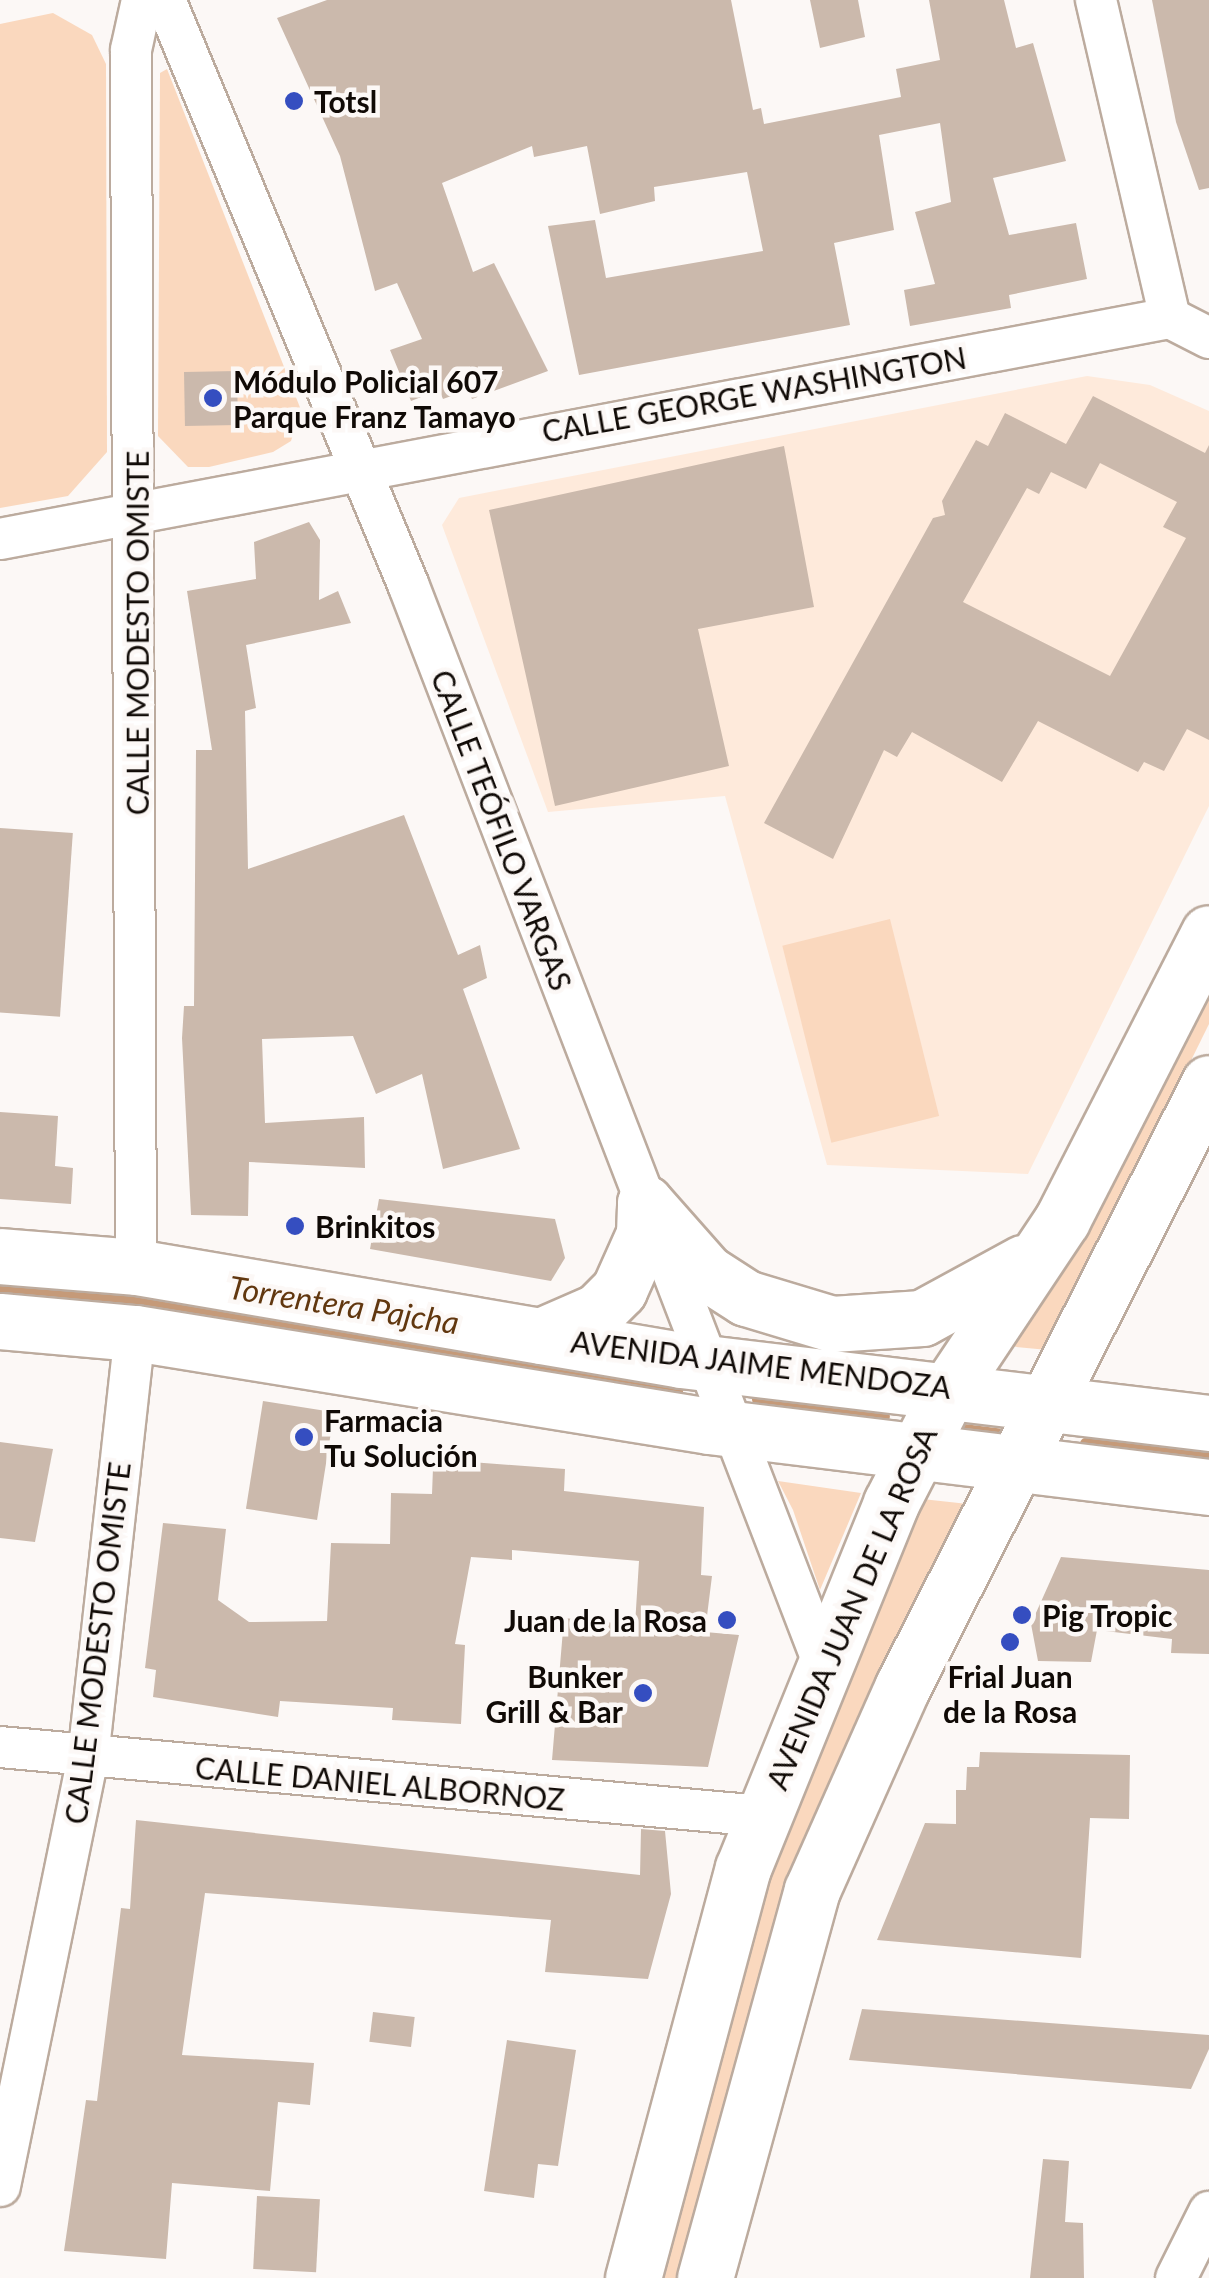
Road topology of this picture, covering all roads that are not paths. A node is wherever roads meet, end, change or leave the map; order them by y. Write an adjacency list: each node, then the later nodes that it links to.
1 (142, 0): 7 (street, CALLE MODESTO OMISTE)
2 (165, 0): 6 (street, CALLE TEÓFILO VARGAS)
3 (1096, 0): 4 (street)
4 (1170, 318): 5 (street); 6 (street, CALLE GEORGE WASHINGTON)
5 (1209, 338)
6 (360, 466): 7 (street, CALLE GEORGE WASHINGTON); 11 (street, CALLE TEÓFILO VARGAS)
7 (138, 512): 8 (street, CALLE GEORGE WASHINGTON); 14 (street, CALLE MODESTO OMISTE)
8 (0, 539)
9 (1209, 933): 12 (main road, AVENIDA JUAN DE LA ROSA)
10 (1209, 1083): 20 (main road)
11 (646, 1203): 12 (main road); 17 (main road); 18 (street, CALLE TEÓFILO VARGAS)
12 (1062, 1220): 19 (main road, AVENIDA JUAN DE LA ROSA)
13 (0, 1256): 14 (main road, AVENIDA JAIME MENDOZA)
14 (136, 1267): 17 (main road, AVENIDA JAIME MENDOZA)
15 (0, 1322): 16 (main road, AVENIDA JAIME MENDOZA)
16 (135, 1333): 22 (main road, AVENIDA JAIME MENDOZA); 28 (street, CALLE MODESTO OMISTE)
17 (541, 1336): 18 (main road, AVENIDA JAIME MENDOZA)
18 (708, 1362): 19 (main road, AVENIDA JAIME MENDOZA); 22 (street, CALLE TEÓFILO VARGAS)
19 (950, 1388): 20 (main road, AVENIDA JAIME MENDOZA); 23 (main road, AVENIDA JUAN DE LA ROSA)
20 (1048, 1400): 21 (main road, AVENIDA JAIME MENDOZA); 24 (main road)
21 (1209, 1423)
22 (735, 1430): 23 (main road, AVENIDA JAIME MENDOZA); 26 (street, CALLE TEÓFILO VARGAS)
23 (913, 1454): 24 (main road, AVENIDA JAIME MENDOZA); 26 (main road, AVENIDA JUAN DE LA ROSA)
24 (1016, 1463): 25 (main road, AVENIDA JAIME MENDOZA); 33 (main road)
25 (1209, 1487)
26 (824, 1665): 29 (main road, AVENIDA JUAN DE LA ROSA)
27 (0, 1748): 28 (street, CALLE DANIEL ALBORNOZ)
28 (88, 1758): 29 (street, CALLE DANIEL ALBORNOZ); 30 (street, CALLE MODESTO OMISTE)
29 (761, 1816): 32 (main road, AVENIDA JUAN DE LA ROSA)
30 (0, 2186)
31 (1209, 2212): 34 (street)
32 (633, 2278)
33 (705, 2278)
34 (1176, 2278)

